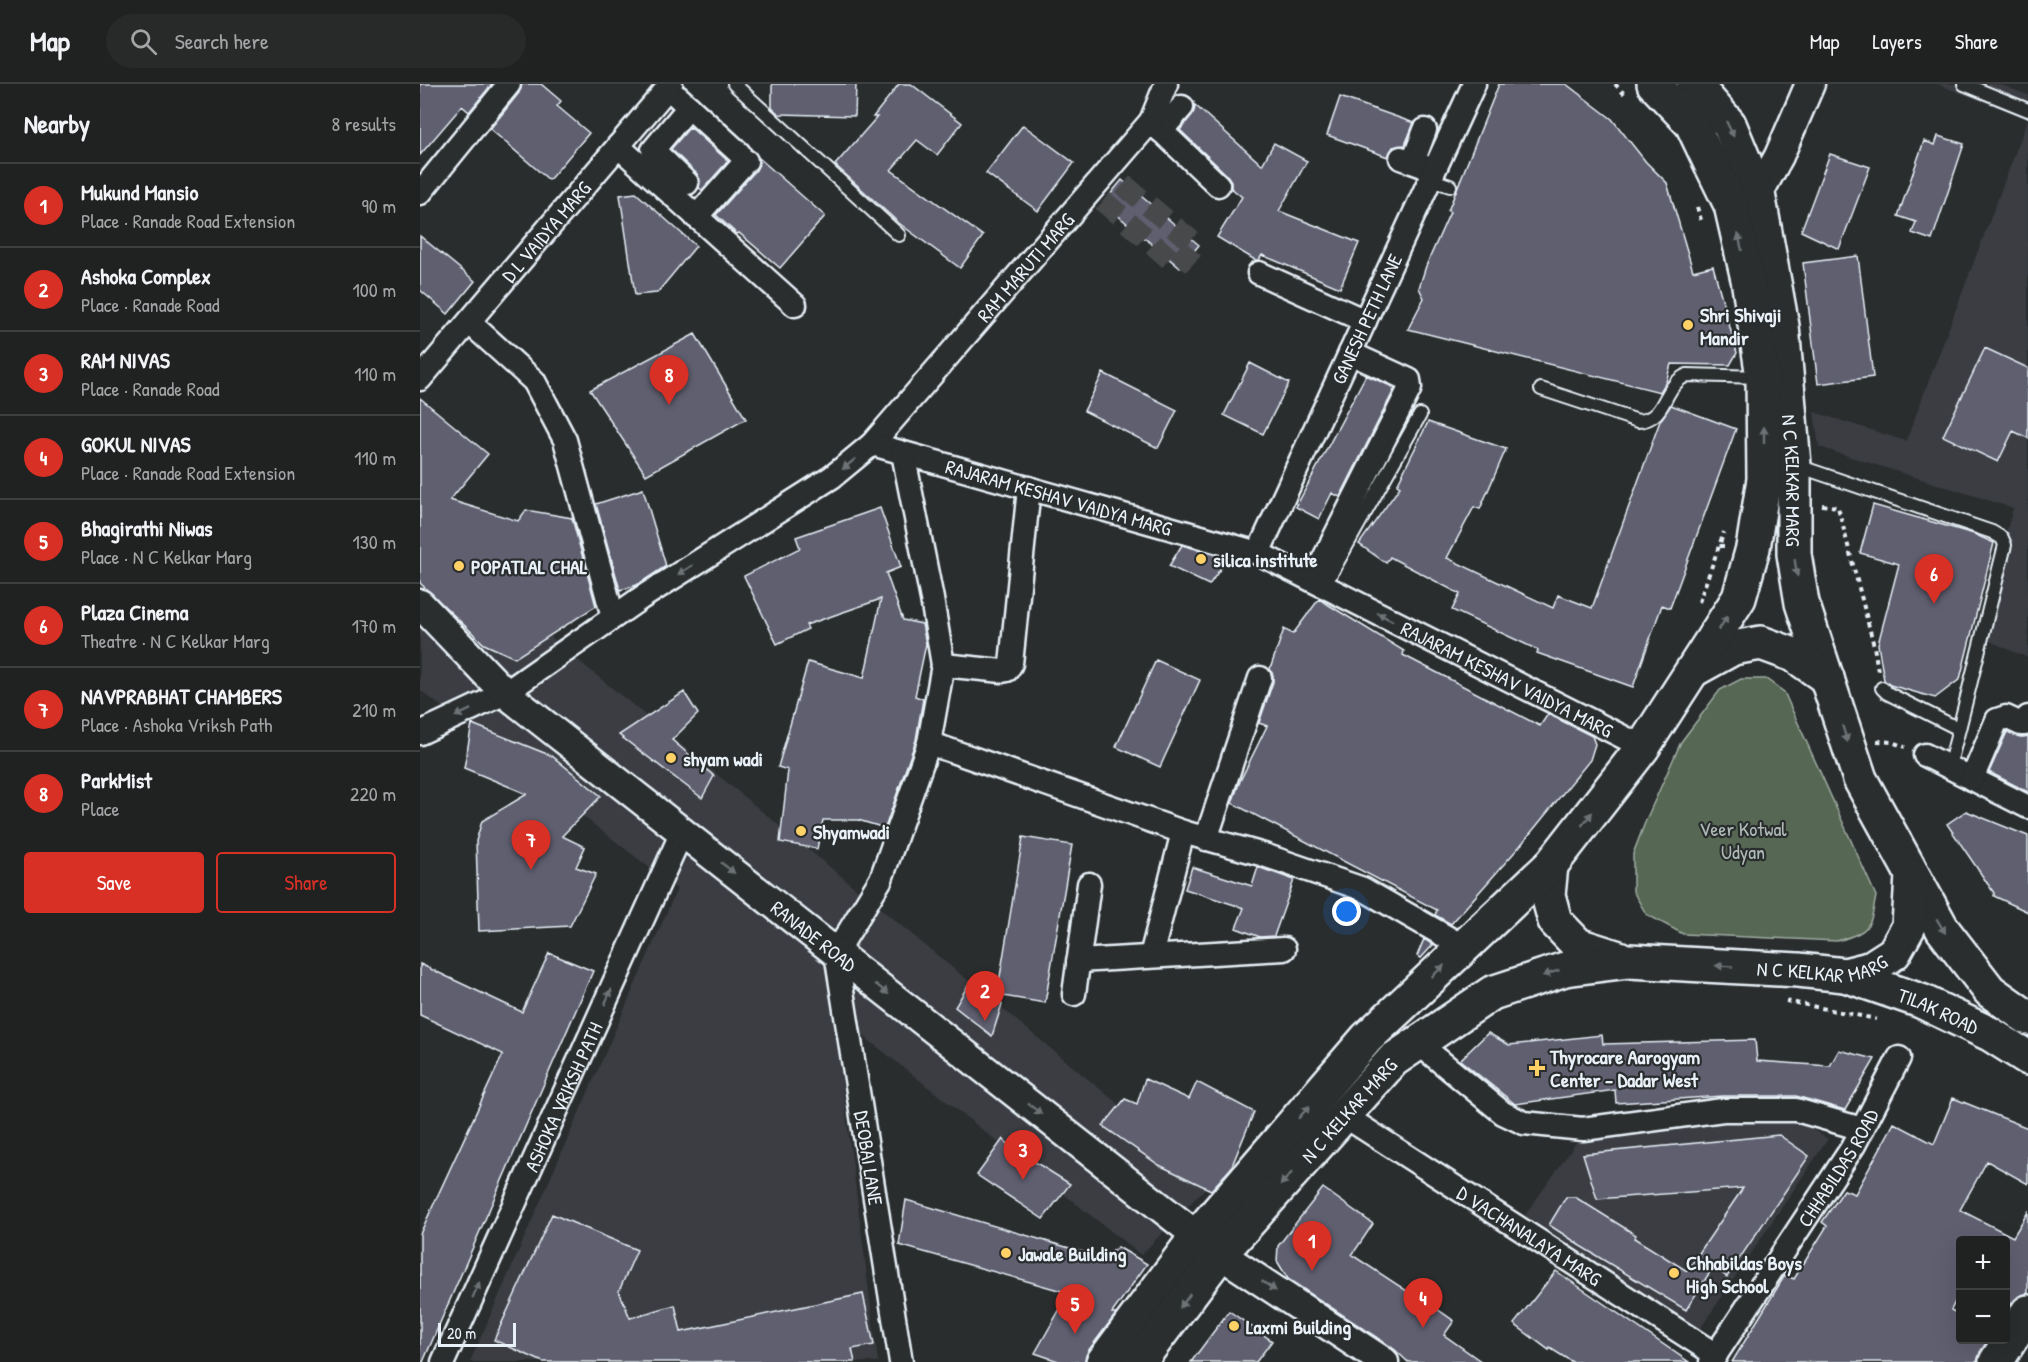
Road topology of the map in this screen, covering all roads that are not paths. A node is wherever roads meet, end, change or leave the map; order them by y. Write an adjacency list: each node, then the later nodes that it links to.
1 (508, 84): 18 (street)
2 (734, 84): 21 (lane)
3 (1166, 84): 13 (street, RAM MARUTI MARG)
4 (1474, 84): 15 (street, GANESH PETH LANE)
5 (1694, 84): 19 (main road, N C KELKAR MARG, one-way to 19)
6 (1810, 84): 19 (street)
7 (1964, 84): 11 (lane)
8 (666, 91): 12 (street); 14 (street, D L VAIDYA MARG)
9 (1642, 92): 27 (main road, N C KELKAR MARG, one-way to 9)
10 (1182, 107): 13 (street)
11 (2028, 110)
12 (684, 113): 16 (street); 20 (street)
13 (1156, 126): 17 (street); 31 (street, RAM MARUTI MARG)
14 (618, 146): 20 (street); 25 (street, D L VAIDYA MARG)
15 (1440, 165): 15 (street); 24 (street, GANESH PETH LANE)
16 (687, 183)
17 (1218, 185)
18 (420, 193)
19 (1758, 194): 33 (main road, N C KELKAR MARG)
20 (696, 217): 23 (street)
21 (899, 235)
22 (1259, 273): 24 (street)
23 (795, 306)
24 (1365, 321): 26 (street, GANESH PETH LANE)
25 (469, 322): 28 (street, D L VAIDYA MARG); 38 (street)
26 (1350, 353): 35 (street, GANESH PETH LANE); 36 (street)
27 (1763, 377): 29 (lane); 40 (main road, N C KELKAR MARG, one-way to 27)
28 (420, 379)
29 (1541, 389)
30 (1420, 415): 36 (lane)
31 (872, 444): 32 (street, RAJARAM KESHAV VAIDYA MARG); 38 (street, one-way to 38)
32 (903, 453): 34 (street, RAJARAM KESHAV VAIDYA MARG); 39 (street)
33 (1794, 465): 42 (main road, N C KELKAR MARG, one-way to 42); 46 (lane)
34 (1029, 488): 35 (street, RAJARAM KESHAV VAIDYA MARG); 39 (street)
35 (1258, 553): 36 (street, RAJARAM KESHAV VAIDYA MARG)
36 (1318, 583): 49 (street, RAJARAM KESHAV VAIDYA MARG, one-way to 36)
37 (420, 604): 44 (street, RANADE ROAD)
38 (614, 617): 44 (street)
39 (943, 665): 48 (street)
40 (1691, 672): 42 (main road); 49 (main road, N C KELKAR MARG)
41 (1260, 678): 56 (street)
42 (1827, 678): 58 (main road, N C KELKAR MARG, one-way to 58)
43 (1882, 688): 46 (lane)
44 (505, 693): 47 (street, one-way to 47); 54 (street, RANADE ROAD)
45 (2028, 717): 52 (street)
46 (1959, 729): 51 (lane)
47 (420, 733)
48 (929, 743): 55 (street); 62 (street)
49 (1643, 747): 57 (main road, N C KELKAR MARG, one-way to 49)
50 (1925, 755): 51 (street)
51 (1949, 767): 52 (street)
52 (1972, 779): 53 (street)
53 (2028, 807)
54 (682, 832): 62 (street, RANADE ROAD, one-way to 62); 77 (street, ASHOKA VRIKSH PATH, one-way to 54)
55 (1183, 832): 56 (street); 63 (street)
56 (1206, 839): 60 (street)
57 (1551, 865): 60 (main road, N C KELKAR MARG); 65 (main road)
58 (1912, 874): 66 (main road, N C KELKAR MARG); 68 (main road, TILAK ROAD, one-way to 68)
59 (1089, 884): 64 (street)
60 (1464, 947): 74 (main road, N C KELKAR MARG, one-way to 60)
61 (1284, 949): 63 (street)
62 (836, 953): 74 (street, RANADE ROAD, one-way to 74); 78 (street, DEOBAI LANE)
63 (1151, 957): 64 (street)
64 (1078, 961): 67 (street)
65 (1629, 961): 66 (main road, N C KELKAR MARG, one-way to 65); 69 (main road, N C KELKAR MARG, one-way to 69)
66 (1845, 975): 71 (main road, TILAK ROAD)
67 (1074, 994)
68 (2028, 1018)
69 (1418, 1043): 72 (main road, N C KELKAR MARG); 73 (street)
70 (1899, 1058): 73 (street, CHHABILDAS ROAD)
71 (2028, 1058)
72 (1343, 1115): 74 (main road, N C KELKAR MARG, one-way to 74); 76 (street, D VACHANALAYA MARG)
73 (1862, 1129): 76 (street, CHHABILDAS ROAD)
74 (1208, 1245): 79 (main road, N C KELKAR MARG); 80 (main road, N C KELKAR MARG, one-way to 80); 81 (street, RANADE ROAD, one-way to 81)
75 (2028, 1312): 82 (main road)
76 (1713, 1359)
77 (443, 1362)
78 (901, 1362)
79 (1104, 1362)
80 (1139, 1362)
81 (1384, 1362)
82 (1996, 1362)

